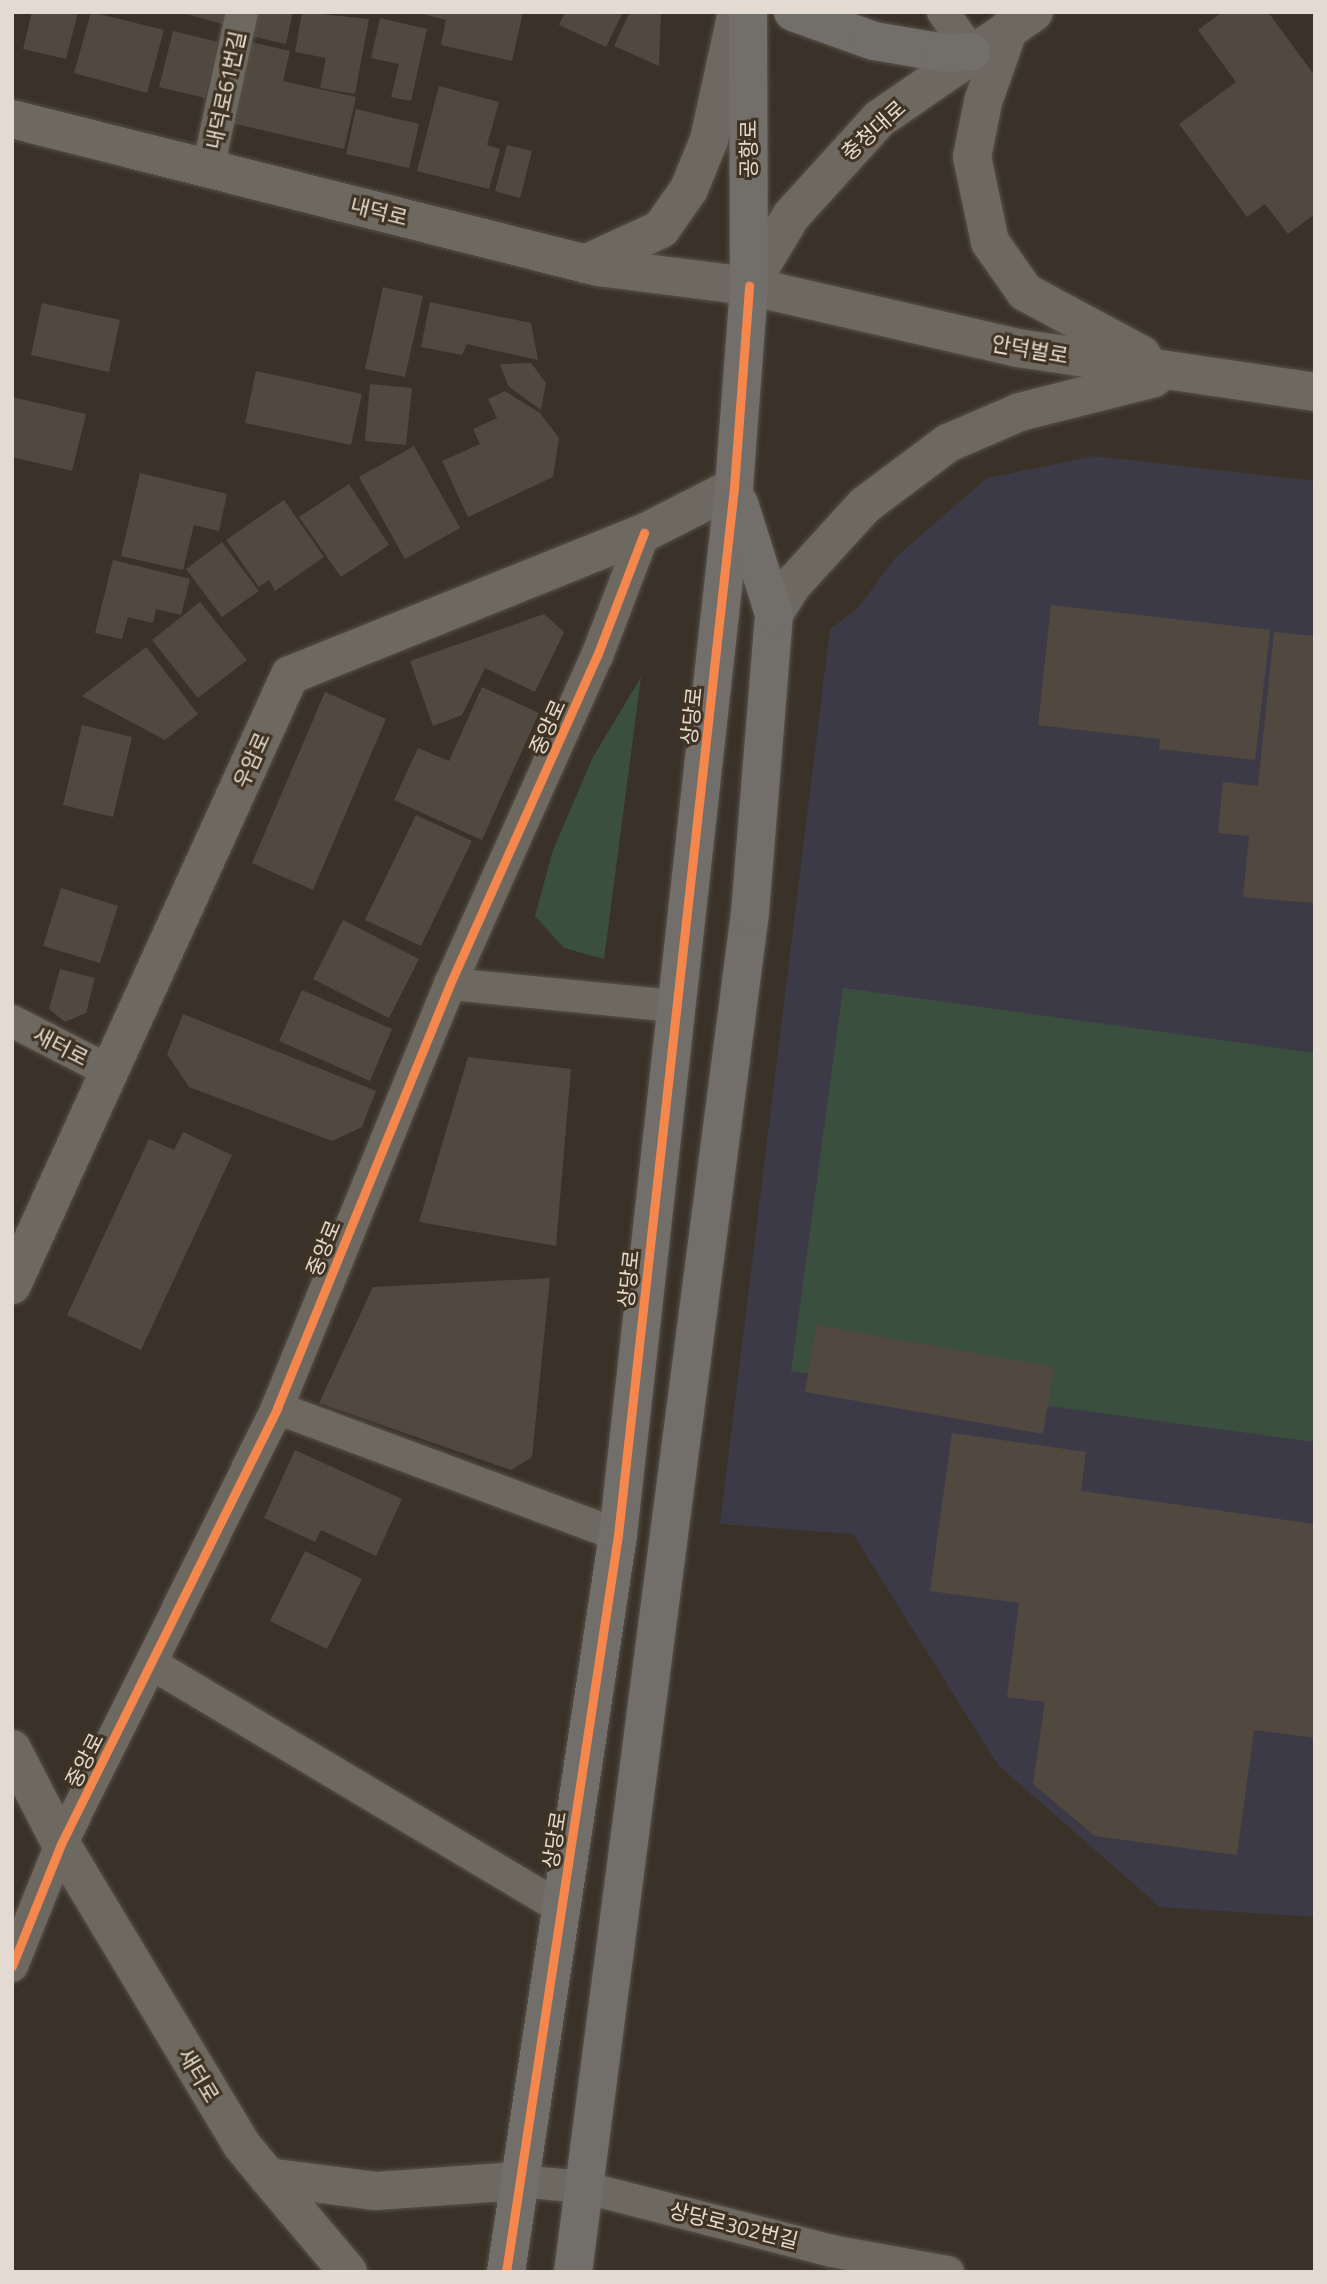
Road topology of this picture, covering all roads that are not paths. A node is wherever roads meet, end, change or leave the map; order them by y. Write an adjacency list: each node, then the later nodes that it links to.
1 (242, 12): 9 (street, 내덕로61번길)
2 (737, 12): 10 (street)
3 (748, 12): 11 (main road, 공항로)
4 (793, 12): 7 (main road)
5 (943, 12): 7 (street)
6 (1022, 20): 7 (street, 충청대로); 12 (street)
7 (971, 52): 11 (street, 충청대로)
8 (12, 118): 9 (street, 내덕로)
9 (208, 168): 10 (street, 내덕로)
10 (585, 264): 11 (street, 내덕로)
11 (749, 286): 12 (street, 안덕벌로); 14 (main road, 상당로)
12 (1178, 373): 13 (street, 안덕벌로); 16 (street)
13 (1315, 392)
14 (734, 487): 15 (street, 우암로); 16 (main road, 상당로); 18 (main road, 상당로)
15 (643, 533): 17 (street, 중앙로); 20 (street, 우암로)
16 (774, 614): 31 (main road, 상당로)
17 (450, 984): 18 (street); 22 (street, 중앙로)
18 (676, 1006): 23 (main road, 상당로)
19 (12, 1021): 20 (street, 새터로)
20 (110, 1071): 21 (street, 우암로)
21 (12, 1285)
22 (277, 1408): 23 (street); 24 (street, 중앙로)
23 (618, 1535): 27 (main road, 상당로)
24 (152, 1664): 26 (street, 중앙로); 27 (street, 상당로)
25 (12, 1749): 26 (street, 새터로)
26 (61, 1844): 28 (street, 중앙로); 29 (street, 새터로)
27 (561, 1908): 30 (main road, 상당로)
28 (12, 1966)
29 (268, 2176): 30 (street); 32 (street, 새터로)
30 (519, 2181): 31 (street, 상당로302번길); 33 (main road, 상당로)
31 (583, 2187): 34 (main road, 상당로); 35 (street, 상당로302번길)
32 (348, 2272)
33 (506, 2272)
34 (573, 2272)
35 (948, 2272)

